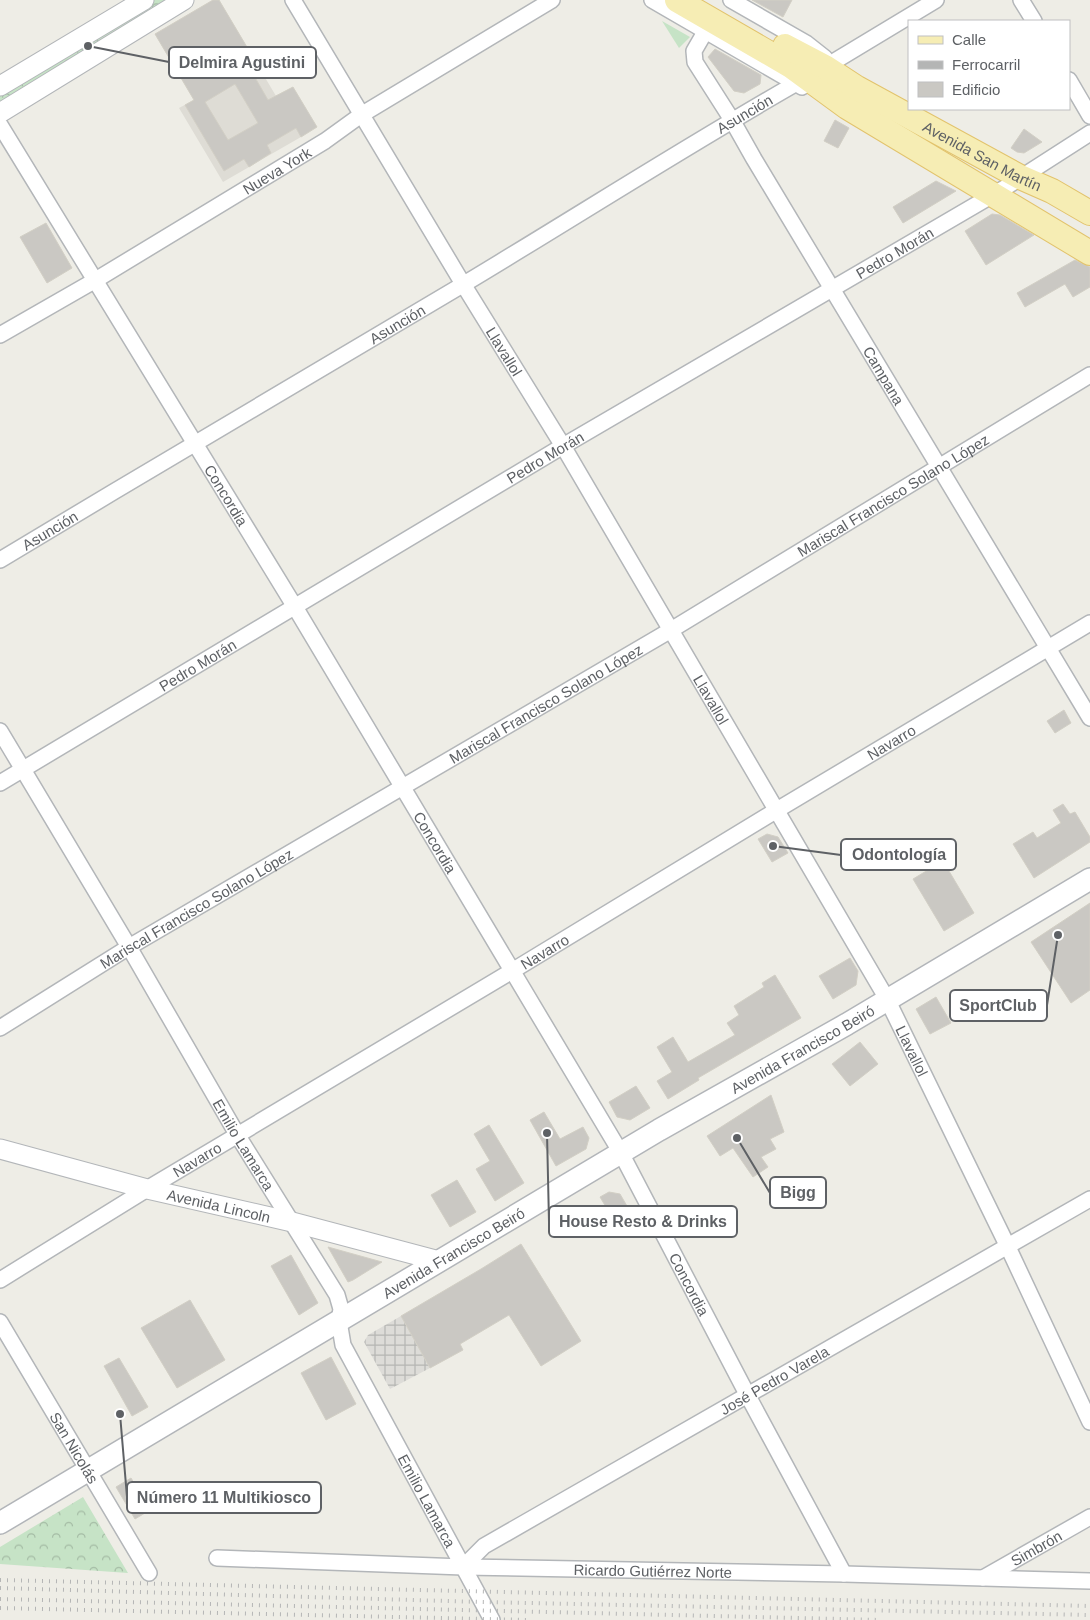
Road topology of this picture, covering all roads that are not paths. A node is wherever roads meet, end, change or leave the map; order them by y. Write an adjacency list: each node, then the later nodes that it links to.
1 (144, 0): 16 (street)
2 (184, 0): 18 (street)
3 (293, 0): 19 (street, Llavallol)
4 (552, 0): 19 (street, Nueva York)
5 (652, 0): 12 (street, Avenida San Martín)
6 (677, 0): 17 (main road, Avenida San Martín)
7 (705, 0): 13 (main road, Avenida San Martín)
8 (730, 0): 13 (street, Avenida San Martín)
9 (936, 0): 13 (street)
10 (1021, 0): 11 (street)
11 (1033, 20)
12 (705, 32): 15 (street, Avenida San Martín); 21 (street, Campana)
13 (825, 66): 24 (main road, Avenida San Martín)
14 (1070, 82): 20 (street)
15 (795, 84): 17 (street, Avenida San Martín); 21 (street, Asunción)
16 (0, 86)
17 (847, 107): 25 (main road, Avenida San Martín)
18 (0, 113)
19 (361, 115): 28 (street, Nueva York); 29 (street, Llavallol)
20 (1090, 116)
21 (732, 120): 29 (street, Asunción); 30 (street, Campana)
22 (0, 125): 28 (street, Concordia)
23 (1090, 133): 24 (street, Pedro Morán)
24 (1020, 178): 25 (street, Pedro Morán); 26 (main road, Avenida San Martín)
25 (992, 195): 27 (main road, Avenida San Martín); 30 (street, Pedro Morán)
26 (1090, 214)
27 (1090, 253)
28 (94, 281): 31 (street, Nueva York); 33 (street, Concordia)
29 (463, 284): 33 (street, Asunción); 34 (street, Llavallol)
30 (832, 288): 34 (street, Pedro Morán); 35 (street, Campana)
31 (0, 335)
32 (1090, 376): 35 (street, Mariscal Francisco Solano López)
33 (194, 443): 36 (street, Asunción); 37 (street, Concordia)
34 (563, 446): 37 (street, Pedro Morán); 39 (street, Llavallol)
35 (940, 467): 39 (street, Mariscal Francisco Solano López); 40 (street, Campana)
36 (0, 560)
37 (295, 607): 43 (street, Pedro Morán); 45 (street, Concordia)
38 (1090, 623): 40 (street, Navarro)
39 (671, 630): 45 (street, Mariscal Francisco Solano López); 46 (street, Llavallol)
40 (1047, 648): 41 (street, Campana); 46 (street, Navarro)
41 (1090, 718)
42 (0, 731): 43 (street, Emilio Lamarca)
43 (23, 769): 44 (street, Pedro Morán); 48 (street, Emilio Lamarca)
44 (0, 783)
45 (401, 788): 48 (street, Mariscal Francisco Solano López); 49 (street, Concordia)
46 (776, 810): 49 (street, Navarro); 50 (street, Llavallol)
47 (1090, 879): 50 (main road, Avenida Francisco Beiró)
48 (129, 947): 51 (street, Mariscal Francisco Solano López); 52 (street, Emilio Lamarca)
49 (512, 971): 52 (street, Navarro); 54 (street, Concordia)
50 (887, 999): 54 (main road, Avenida Francisco Beiró); 58 (street, Llavallol)
51 (0, 1028)
52 (238, 1136): 55 (street, Navarro); 57 (street, Emilio Lamarca)
53 (0, 1149): 55 (street, Avenida Lincoln)
54 (621, 1153): 59 (main road, Avenida Francisco Beiró); 63 (street, Concordia)
55 (148, 1189): 57 (street, Avenida Lincoln); 60 (street, Navarro)
56 (1090, 1199): 58 (street, José Pedro Varela)
57 (292, 1222): 59 (street, Avenida Lincoln); 61 (street, Emilio Lamarca)
58 (1008, 1247): 63 (street, José Pedro Varela); 64 (street, Llavallol)
59 (439, 1261): 61 (main road, Avenida Francisco Beiró)
60 (0, 1280)
61 (339, 1321): 65 (main road, Avenida Francisco Beiró); 69 (street, Emilio Lamarca)
62 (0, 1322): 65 (street, San Nicolás)
63 (748, 1396): 69 (street, José Pedro Varela); 71 (street, Concordia)
64 (1090, 1422)
65 (89, 1472): 67 (main road, Avenida Francisco Beiró); 70 (street, San Nicolás)
66 (1090, 1517): 72 (street, Simbrón)
67 (0, 1523)
68 (217, 1558): 69 (street, Ricardo Gutiérrez Norte)
69 (464, 1566): 71 (street, Ricardo Gutiérrez Norte); 74 (street, Emilio Lamarca)
70 (149, 1573)
71 (844, 1574): 72 (street, Ricardo Gutiérrez Norte)
72 (983, 1578): 73 (street, Ricardo Gutiérrez Norte)
73 (1090, 1581)
74 (492, 1620)

